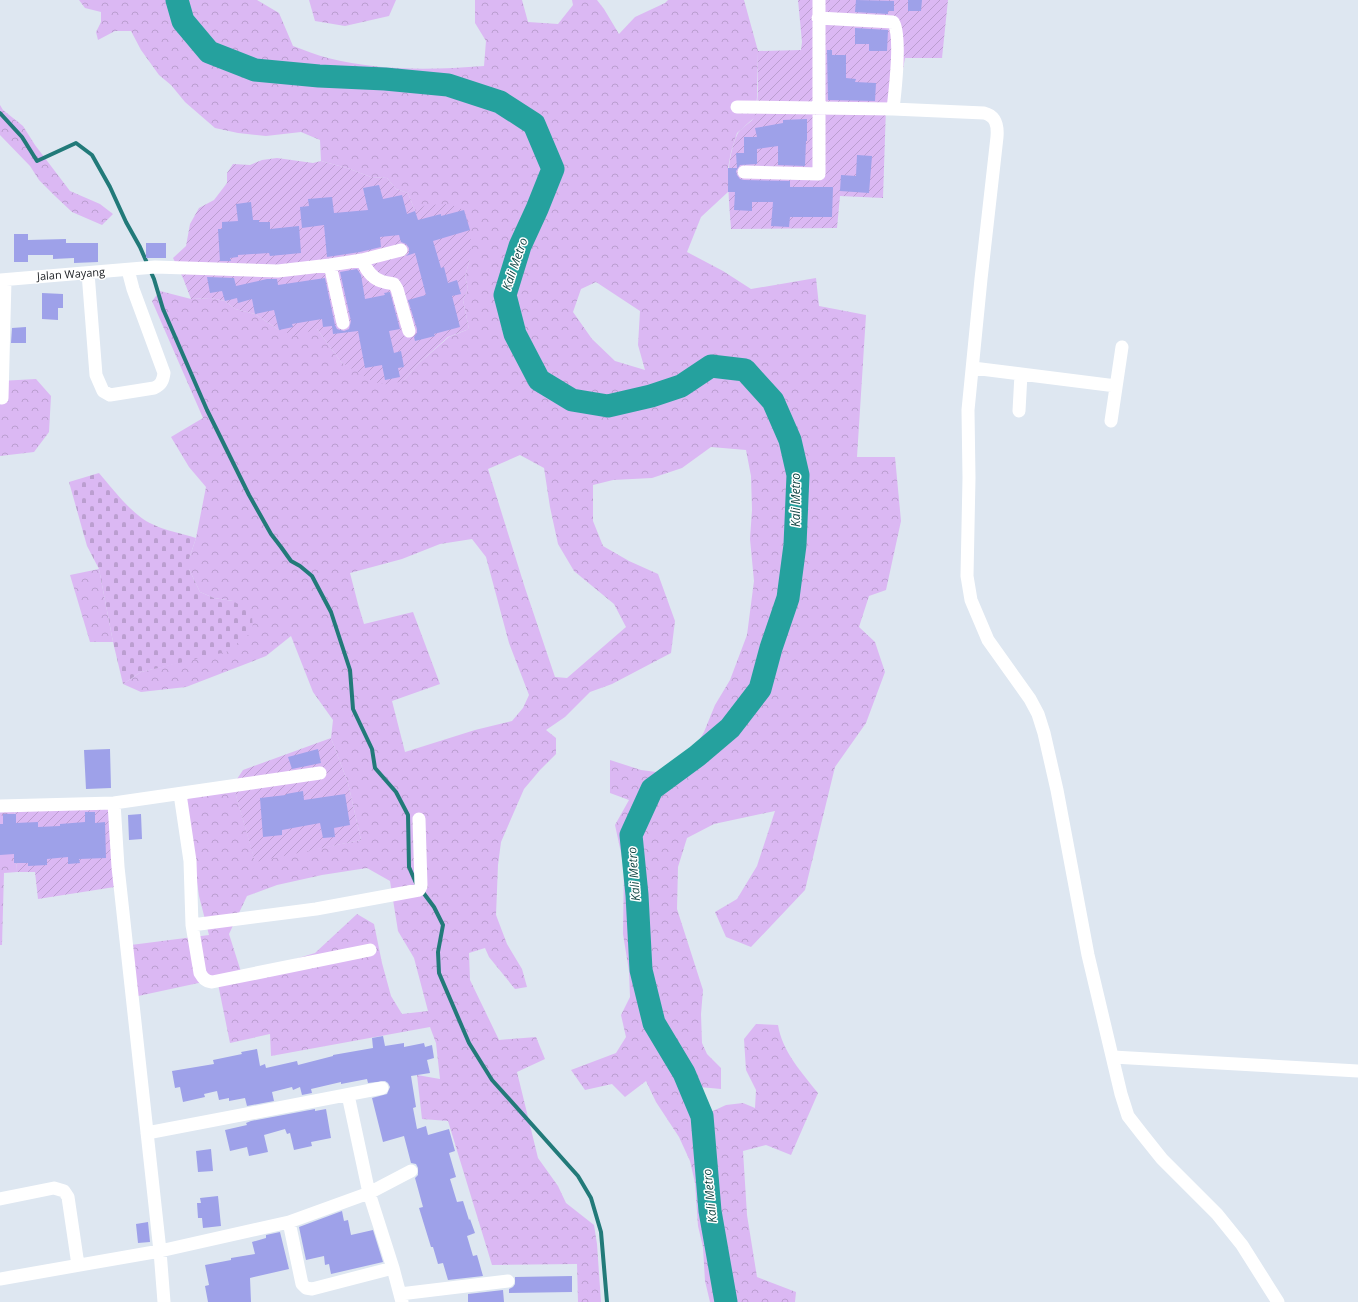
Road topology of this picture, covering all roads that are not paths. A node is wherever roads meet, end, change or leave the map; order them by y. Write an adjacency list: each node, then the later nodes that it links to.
1 (819, 0): 2 (street)
2 (818, 18): 4 (street); 5 (street)
3 (737, 107): 4 (street)
4 (819, 108): 5 (street); 6 (street)
5 (893, 109): 16 (street)
6 (744, 172)
7 (401, 250): 8 (street, Jalan Wayang)
8 (362, 260): 9 (street, Jalan Wayang); 14 (street)
9 (330, 265): 10 (street, Jalan Wayang); 13 (street)
10 (128, 270): 11 (street, Jalan Wayang); 11 (street)
11 (88, 273): 12 (street, Jalan Wayang)
12 (2, 280): 19 (street)
13 (343, 323)
14 (409, 330)
15 (1122, 348): 18 (street)
16 (973, 368): 17 (street); 29 (street)
17 (1022, 374): 18 (street); 20 (street)
18 (1116, 386): 21 (street)
19 (2, 398)
20 (1019, 411)
21 (1111, 420)
22 (320, 773): 23 (street)
23 (180, 794): 24 (street); 27 (street)
24 (114, 802): 25 (street); 33 (street)
25 (0, 806)
26 (419, 819): 27 (street)
27 (192, 925): 28 (street)
28 (370, 950)
29 (1113, 1057): 30 (street); 45 (street)
30 (1358, 1071)
31 (382, 1088): 32 (street)
32 (348, 1095): 33 (street); 35 (street)
33 (147, 1133): 38 (street)
34 (411, 1171): 35 (street)
35 (369, 1193): 37 (street); 40 (street)
36 (0, 1199): 39 (street)
37 (289, 1222): 38 (street); 40 (street)
38 (160, 1251): 39 (street); 44 (street)
39 (78, 1265): 41 (street)
40 (393, 1268): 43 (street)
41 (0, 1279)
42 (508, 1281): 43 (street)
43 (401, 1298)
44 (164, 1302)
45 (1278, 1302)

